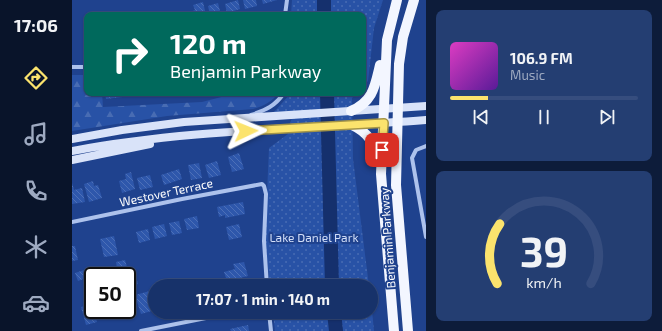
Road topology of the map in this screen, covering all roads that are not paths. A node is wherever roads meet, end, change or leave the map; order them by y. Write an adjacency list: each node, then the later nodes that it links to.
1 (287, 0): 4 (street)
2 (397, 0): 5 (main road, Benjamin Parkway)
3 (414, 0): 10 (main road, Benjamin Parkway)
4 (285, 12)
5 (386, 40): 11 (main road, Benjamin Parkway); 12 (main road)
6 (72, 67): 7 (street)
7 (84, 67)
8 (282, 96): 13 (street)
9 (426, 106): 10 (main road)
10 (398, 108): 11 (main road); 15 (main road, Benjamin Parkway)
11 (384, 109): 12 (main road); 16 (main road, Benjamin Parkway)
12 (351, 112): 13 (main road)
13 (241, 117): 19 (main road)
14 (426, 120): 15 (main road)
15 (398, 122): 16 (main road); 32 (main road, Benjamin Parkway)
16 (384, 123): 17 (main road); 23 (main road, Benjamin Parkway)
17 (352, 125): 18 (main road); 23 (main road)
18 (176, 137): 21 (main road); 22 (main road)
19 (73, 139)
20 (426, 146): 25 (street)
21 (72, 151)
22 (72, 160)
23 (381, 174): 31 (main road, Benjamin Parkway)
24 (72, 222): 26 (street, Westover Terrace)
25 (426, 237)
26 (267, 279)
27 (201, 319): 29 (street)
28 (270, 319): 30 (street)
29 (141, 331)
30 (271, 331)
31 (394, 331)
32 (408, 331)

